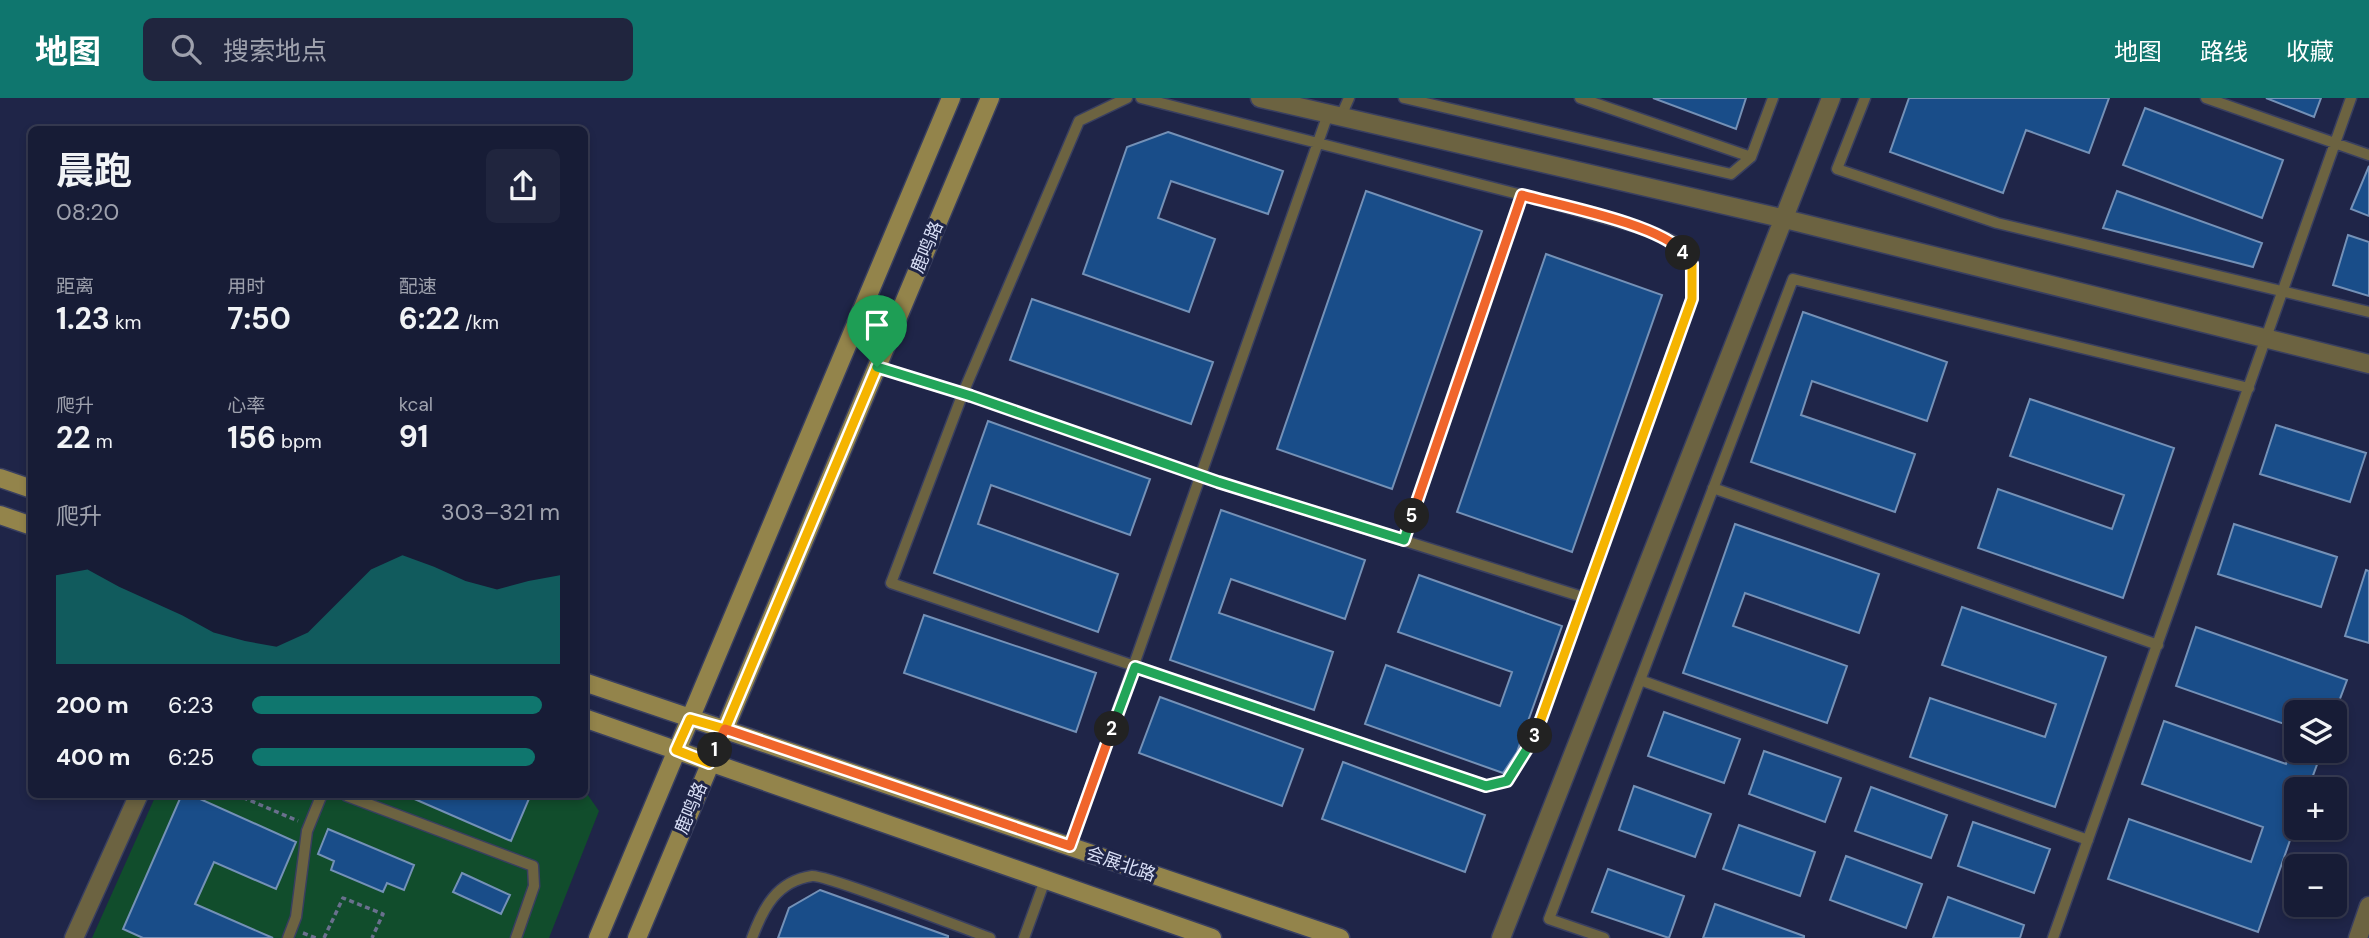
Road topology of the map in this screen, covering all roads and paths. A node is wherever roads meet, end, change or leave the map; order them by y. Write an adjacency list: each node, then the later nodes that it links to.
1 (1127, 98): 27 (lane)
2 (1141, 98): 15 (lane)
3 (1260, 98): 14 (street)
4 (1349, 98): 14 (lane)
5 (1404, 98): 18 (lane)
6 (1580, 98): 18 (lane)
7 (1773, 98): 18 (lane)
8 (1831, 98): 20 (street)
9 (1865, 98): 21 (lane)
10 (2206, 98): 16 (lane)
11 (2351, 98): 16 (lane)
12 (948, 101): 41 (main road, 鹿鸣路)
13 (991, 101): 25 (main road, 鹿鸣路)
14 (1334, 115): 15 (lane); 20 (street)
15 (1317, 143): 19 (lane); 28 (lane)
16 (2336, 143): 17 (lane); 21 (lane)
17 (2369, 155)
18 (1751, 157)
19 (1522, 195): 34 (lane); 35 (lane)
20 (1785, 219): 23 (street); 66 (street)
21 (2283, 292): 22 (lane); 23 (lane)
22 (2369, 312)
23 (2267, 339): 24 (street); 26 (lane)
24 (2369, 364)
25 (877, 367): 27 (lane); 42 (main road, 鹿鸣路)
26 (2249, 388): 31 (lane); 36 (lane)
27 (964, 393): 28 (lane); 37 (lane)
28 (1201, 476): 34 (lane); 37 (lane)
29 (0, 478): 30 (main road)
30 (28, 488)
31 (1713, 488): 36 (lane); 38 (lane)
32 (0, 515): 33 (main road)
33 (28, 525)
34 (1404, 540): 35 (lane)
35 (1586, 598): 37 (lane)
36 (2158, 645): 50 (lane)
37 (1135, 667): 51 (lane)
38 (1640, 680): 50 (lane); 67 (lane)
39 (588, 683): 41 (main road, 会展北路)
40 (588, 719): 43 (main road)
41 (690, 719): 42 (main road, 会展北路); 43 (main road, 鹿鸣路)
42 (725, 729): 44 (main road, 鹿鸣路); 51 (main road, 会展北路)
43 (676, 750): 44 (main road); 59 (main road, 鹿鸣路)
44 (709, 763): 52 (main road); 60 (main road, 鹿鸣路)
45 (137, 798): 54 (street)
46 (245, 798): 49 (path)
47 (320, 798): 49 (lane)
48 (353, 798): 58 (lane)
49 (309, 825): 55 (lane)
50 (2088, 840): 68 (lane)
51 (1070, 846): 65 (main road, 会展北路)
52 (1045, 880): 63 (lane); 64 (main road)
53 (2369, 906): 69 (street)
54 (74, 938)
55 (288, 938)
56 (324, 938): 57 (path)
57 (372, 938)
58 (516, 938)
59 (598, 938)
60 (637, 938)
61 (752, 938): 62 (lane)
62 (990, 938)
63 (1024, 938)
64 (1212, 938)
65 (1340, 938)
66 (1501, 938)
67 (1604, 938)
68 (2053, 938)
69 (2358, 938)

